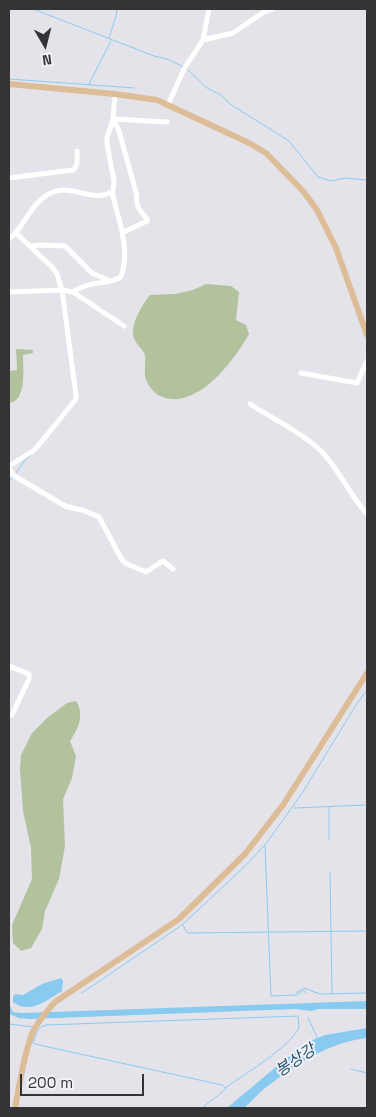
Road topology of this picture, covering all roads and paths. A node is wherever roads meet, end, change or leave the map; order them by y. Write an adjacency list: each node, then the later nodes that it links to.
1 (209, 9): 3 (street)
2 (273, 9): 3 (street)
3 (204, 40): 6 (street)
4 (9, 84): 5 (main road)
5 (114, 94): 6 (main road); 7 (street)
6 (168, 104): 21 (main road)
7 (113, 119): 8 (street); 11 (street); 13 (street)
8 (167, 122)
9 (77, 151): 10 (street)
10 (9, 178)
11 (112, 192): 12 (street); 13 (street)
12 (16, 233): 14 (street); 15 (street)
13 (122, 233): 16 (street)
14 (9, 239)
15 (30, 246): 16 (street); 17 (street)
16 (110, 281): 19 (street)
17 (62, 290): 18 (street); 19 (street); 25 (street)
18 (9, 292)
19 (73, 292): 20 (street)
20 (124, 326)
21 (367, 335)
22 (367, 361): 23 (street)
23 (300, 373)
24 (250, 404): 26 (street)
25 (9, 467): 27 (street)
26 (367, 514)
27 (174, 570)
28 (9, 666): 30 (street)
29 (367, 673): 31 (main road)
30 (12, 715)
31 (15, 1108)

